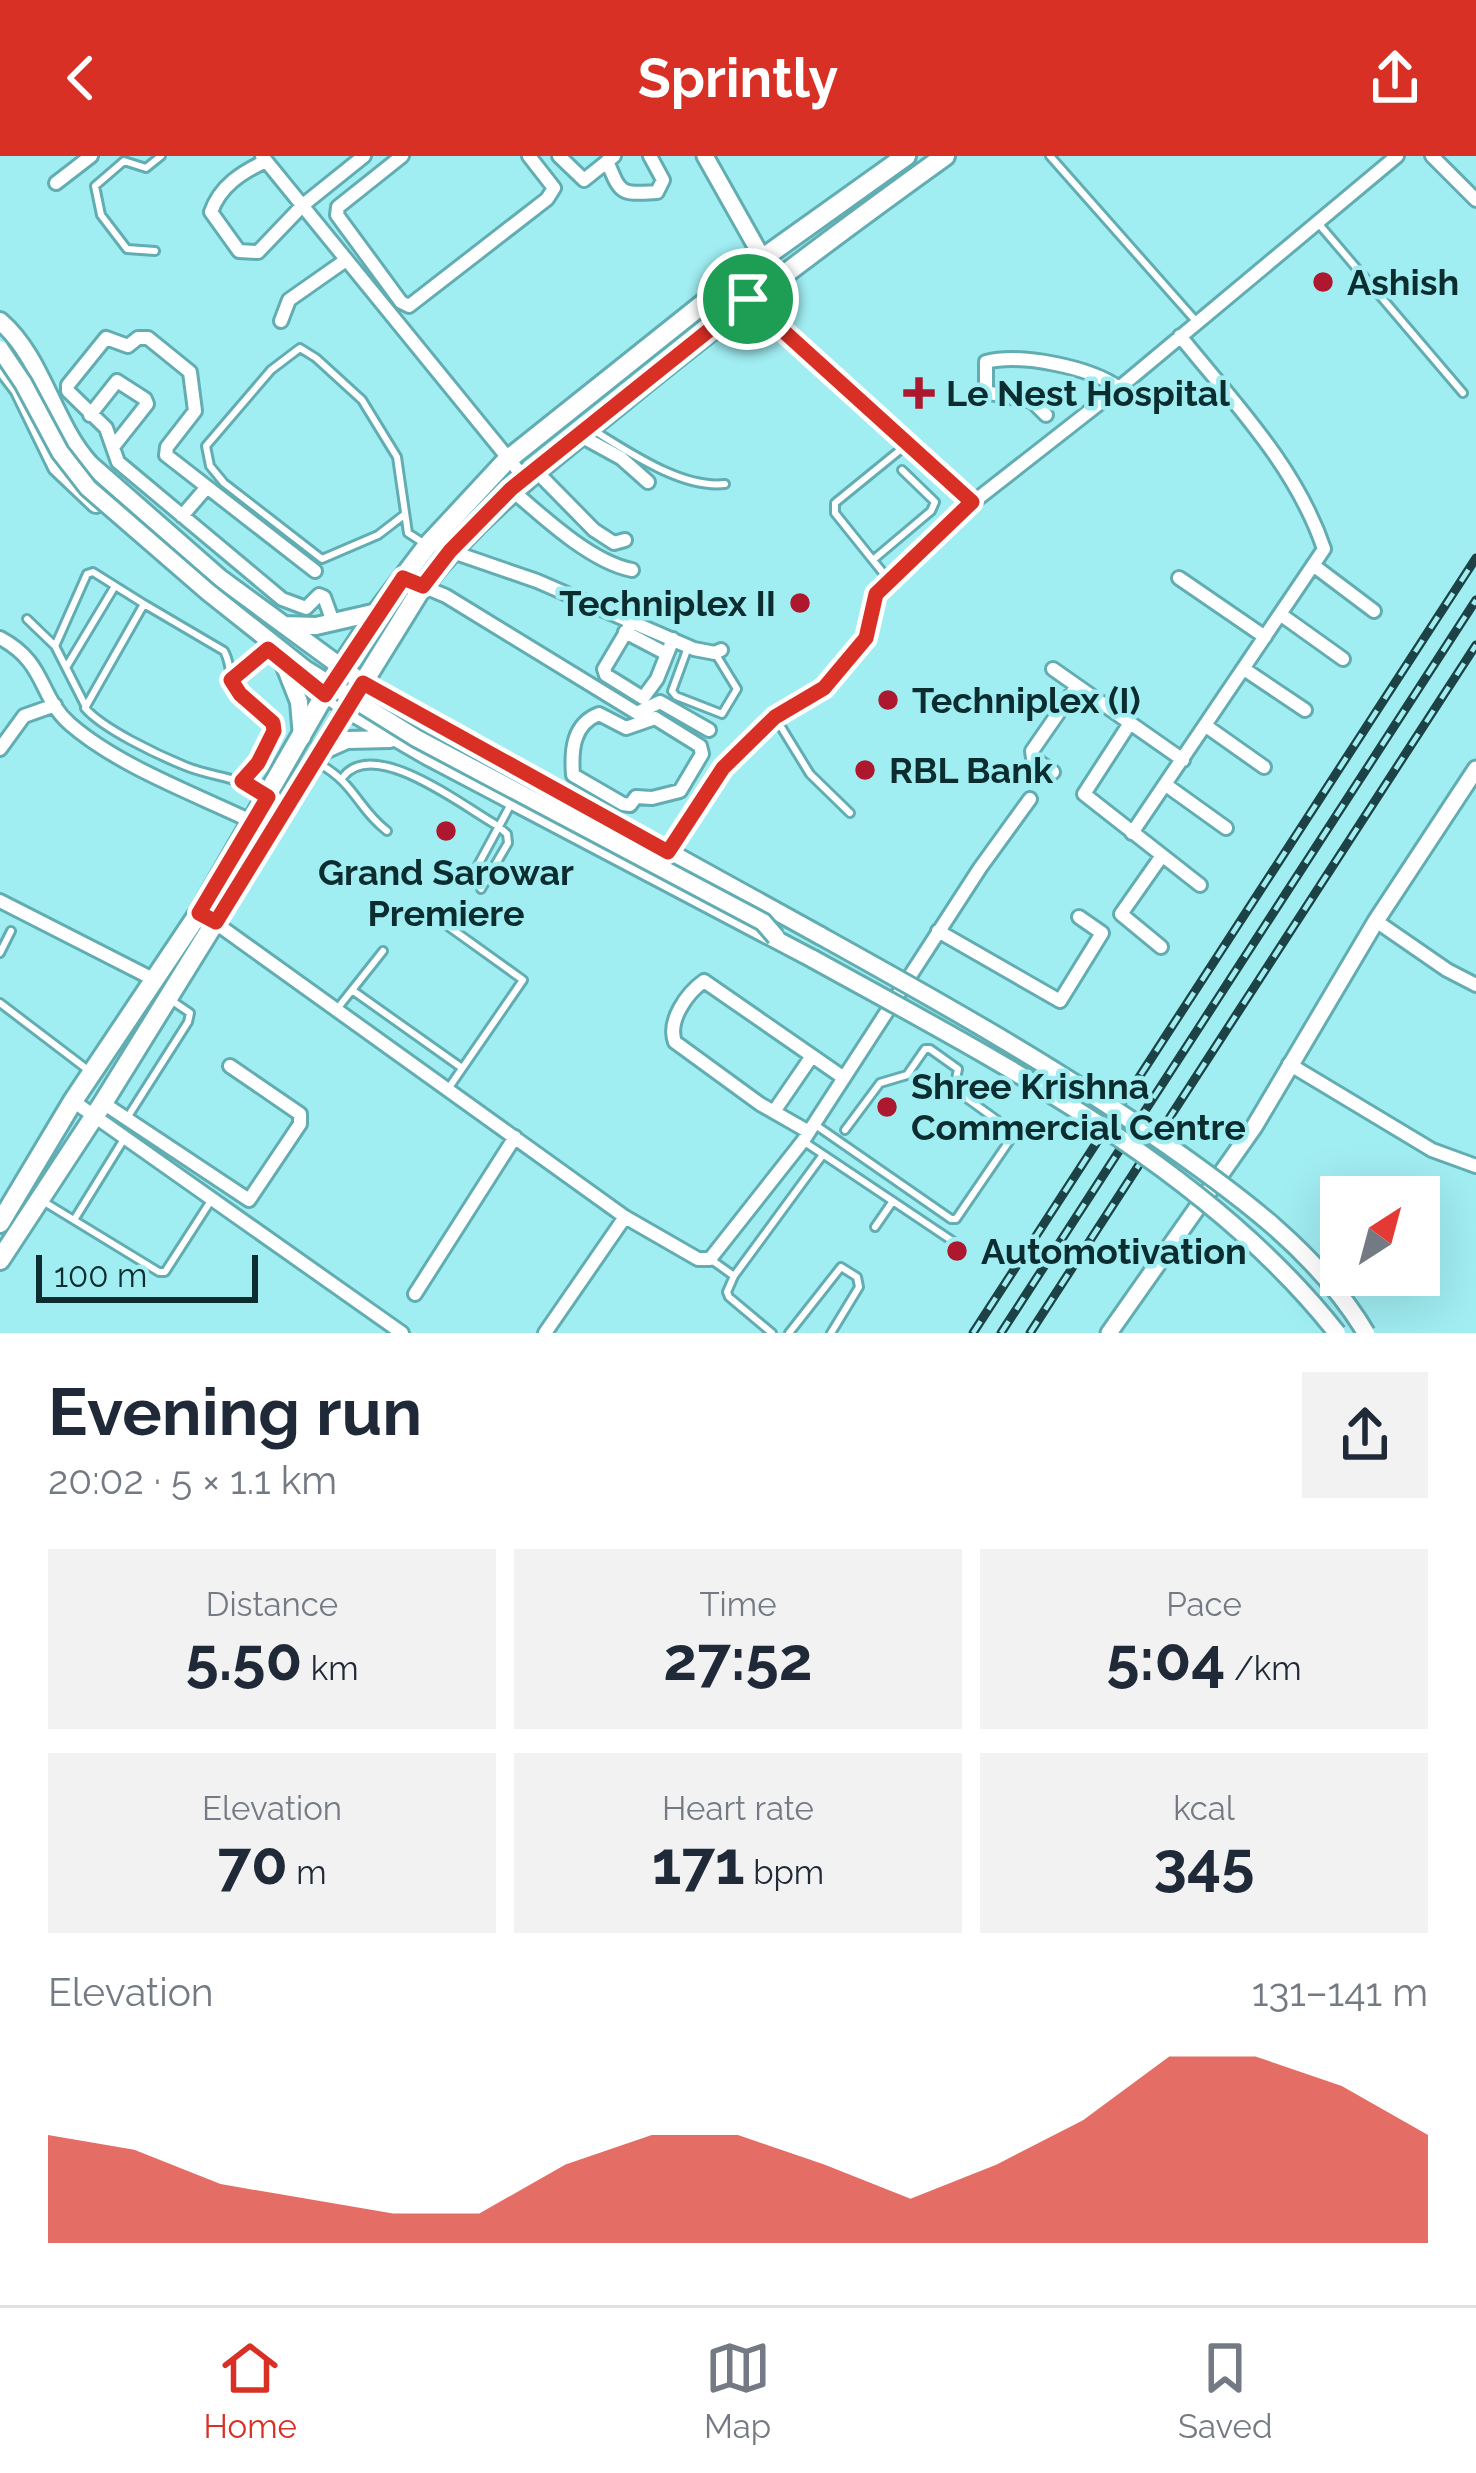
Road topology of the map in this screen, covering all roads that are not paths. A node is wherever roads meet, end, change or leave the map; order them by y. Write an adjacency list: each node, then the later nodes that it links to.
1 (92, 156): 16 (street)
2 (161, 156): 20 (lane)
3 (364, 156): 18 (street)
4 (402, 156): 24 (street)
5 (529, 156): 24 (street)
6 (559, 156): 15 (street)
7 (650, 156): 15 (street)
8 (705, 156): 22 (street)
9 (906, 156): 22 (main road)
10 (945, 156): 23 (main road)
11 (1051, 156): 29 (lane)
12 (1397, 156): 19 (street)
13 (1432, 156): 17 (street)
14 (264, 159): 18 (street); 18 (street)
15 (610, 159)
16 (56, 183)
17 (1472, 191)
18 (303, 206): 21 (street)
19 (1318, 223): 29 (street); 35 (lane)
20 (155, 251)
21 (346, 260): 26 (street); 28 (street)
22 (762, 261): 23 (street); 41 (main road)
23 (776, 281): 25 (main road)
24 (403, 297): 26 (street)
25 (748, 299): 38 (main road); 39 (street)
26 (388, 313): 41 (street)
27 (0, 321): 71 (main road)
28 (281, 321)
29 (1198, 323): 31 (street)
30 (0, 333): 128 (main road, bridge)
31 (1180, 336): 34 (street); 56 (street)
32 (0, 349): 133 (main road, bridge)
33 (0, 364): 80 (main road)
34 (1119, 388): 37 (street); 49 (street)
35 (1463, 393)
36 (90, 415): 40 (street); 40 (street); 48 (street)
37 (1046, 415)
38 (585, 432): 44 (main road); 46 (street); 47 (lane)
39 (908, 443): 42 (street); 55 (lane)
40 (113, 447): 51 (street)
41 (506, 460): 44 (street); 53 (main road)
42 (928, 462): 45 (lane); 49 (street)
43 (902, 470): 45 (lane)
44 (524, 479): 52 (street); 54 (main road); 57 (street)
45 (914, 481): 55 (lane)
46 (648, 482)
47 (725, 484)
48 (207, 487): 51 (street); 58 (street)
49 (972, 502): 61 (street)
50 (404, 515): 50 (lane); 53 (lane)
51 (182, 516): 70 (street)
52 (626, 540)
53 (428, 546): 59 (main road)
54 (450, 551): 63 (main road); 72 (street)
55 (874, 559): 61 (lane)
56 (1313, 565): 66 (street); 68 (street)
57 (632, 570)
58 (315, 571)
59 (403, 578): 63 (street); 67 (main road)
60 (1179, 578): 73 (street)
61 (890, 581): 64 (street)
62 (116, 586): 65 (lane); 76 (lane); 82 (lane)
63 (423, 586): 87 (main road); 97 (street)
64 (876, 594): 94 (lane)
65 (144, 604): 86 (lane); 91 (lane)
66 (1375, 610)
67 (377, 612): 70 (main road); 83 (main road)
68 (1280, 614): 73 (street); 81 (street)
69 (27, 619): 76 (lane)
70 (334, 622): 71 (main road)
71 (277, 624): 83 (main road)
72 (628, 627): 74 (street); 79 (street); 79 (street)
73 (1265, 637): 85 (street)
74 (673, 639): 77 (street); 79 (street)
75 (3, 644): 90 (street)
76 (55, 646): 82 (lane)
77 (688, 646): 78 (street); 78 (lane)
78 (718, 651)
79 (667, 654)
80 (276, 655): 86 (lane); 89 (main road); 98 (main road)
81 (1343, 659)
82 (67, 665): 91 (lane)
83 (340, 668): 87 (main road); 89 (main road)
84 (1054, 669): 88 (street)
85 (1244, 669): 93 (street); 96 (street)
86 (231, 680): 108 (lane)
87 (363, 683): 92 (main road); 110 (main road)
88 (1078, 686): 95 (street); 105 (street)
89 (325, 695): 92 (main road); 98 (main road)
90 (55, 705): 99 (street); 115 (street)
91 (86, 707): 108 (lane)
92 (348, 710): 100 (main road); 101 (main road)
93 (1305, 710)
94 (775, 717): 114 (lane); 120 (lane)
95 (1130, 723): 102 (street); 119 (street)
96 (1206, 726): 102 (street); 103 (street)
97 (709, 730)
98 (302, 738): 111 (main road)
99 (0, 749)
100 (318, 757): 101 (main road); 107 (lane); 127 (main road)
101 (429, 757): 113 (main road)
102 (1183, 760): 109 (street)
103 (1264, 767)
104 (1476, 769): 129 (street)
105 (1052, 772)
106 (573, 775): 106 (street); 110 (street)
107 (343, 777): 116 (lane); 118 (lane)
108 (242, 781): 111 (lane)
109 (1166, 785): 117 (street); 119 (street)
110 (563, 795): 120 (main road)
111 (268, 797): 115 (main road)
112 (1030, 799): 131 (street)
113 (513, 801): 116 (lane); 133 (main road)
114 (850, 813)
115 (253, 822): 127 (main road)
116 (498, 826): 122 (lane); 122 (lane)
117 (1226, 828)
118 (387, 831)
119 (1132, 833): 121 (street)
120 (668, 852): 128 (main road)
121 (1161, 857): 123 (street); 134 (street)
122 (485, 880): 124 (lane)
123 (1201, 885)
124 (481, 889)
125 (0, 901): 137 (street)
126 (1079, 917): 131 (street)
127 (207, 918): 137 (main road); 140 (main road); 142 (street)
128 (788, 919): 184 (main road, bridge)
129 (1376, 921): 138 (street); 144 (street)
130 (445, 924): 146 (lane)
131 (938, 931): 148 (street)
132 (10, 932): 136 (lane)
133 (778, 939): 183 (main road, bridge)
134 (1161, 947)
135 (383, 951): 139 (lane)
136 (0, 953)
137 (155, 980): 147 (main road)
138 (1476, 985)
139 (352, 990): 142 (lane); 146 (lane)
140 (169, 998): 152 (main road); 153 (lane)
141 (0, 1003): 147 (lane)
142 (337, 1009): 149 (street)
143 (812, 1056): 148 (street); 151 (street); 151 (street)
144 (1289, 1064): 160 (street); 182 (street)
145 (230, 1066): 165 (street)
146 (462, 1068): 149 (lane)
147 (92, 1073): 150 (main road)
148 (844, 1078): 155 (street)
149 (448, 1089): 156 (street)
150 (73, 1101): 152 (street); 162 (main road)
151 (775, 1110): 155 (street)
152 (98, 1111): 153 (street); 157 (street); 163 (main road)
153 (127, 1118): 159 (street)
154 (845, 1130): 155 (lane)
155 (808, 1132): 158 (lane); 173 (street)
156 (515, 1137): 168 (street); 176 (street)
157 (124, 1139): 161 (street); 169 (lane)
158 (822, 1156): 166 (lane); 175 (lane)
159 (197, 1166): 161 (street); 165 (street)
160 (1476, 1166)
161 (186, 1182): 164 (street)
162 (6, 1198): 170 (main road)
163 (38, 1198): 169 (lane); 174 (main road)
164 (212, 1199): 167 (street); 169 (lane)
165 (249, 1200): 167 (street)
166 (893, 1201): 171 (lane); 172 (lane)
167 (237, 1216): 177 (street)
168 (625, 1217): 173 (street); 178 (street)
169 (74, 1220)
170 (0, 1223)
171 (875, 1227)
172 (957, 1244)
173 (710, 1259): 175 (lane)
174 (0, 1260)
175 (734, 1276): 179 (lane)
176 (415, 1294)
177 (402, 1333)
178 (544, 1333)
179 (772, 1333)
180 (789, 1333): 181 (lane)
181 (831, 1333)
182 (1109, 1333)
183 (1337, 1333)
184 (1366, 1333)

